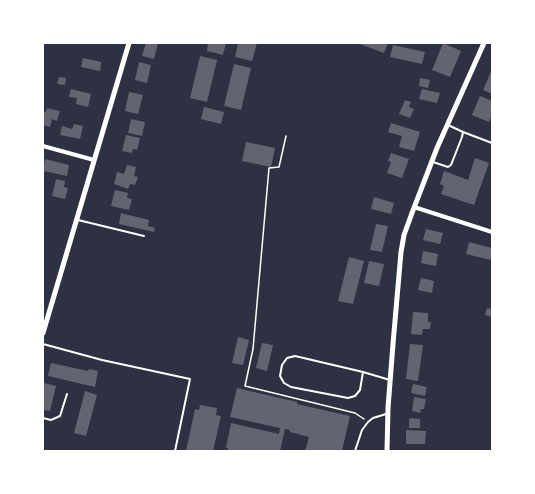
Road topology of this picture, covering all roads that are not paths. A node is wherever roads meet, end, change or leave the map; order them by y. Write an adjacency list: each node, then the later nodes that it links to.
1 (129, 43): 7 (street)
2 (484, 43): 3 (street)
3 (447, 125): 4 (lane); 8 (street)
4 (463, 132): 5 (lane); 8 (lane)
5 (492, 143)
6 (43, 146): 7 (street)
7 (94, 160): 10 (street)
8 (432, 162): 9 (street)
9 (414, 207): 11 (street); 17 (street)
10 (76, 220): 12 (lane); 13 (street)
11 (492, 232)
12 (144, 236)
13 (46, 314): 14 (street)
14 (43, 333)
15 (43, 344): 21 (lane)
16 (363, 372): 16 (lane); 17 (lane)
17 (390, 380): 19 (street)
18 (67, 394): 20 (lane)
19 (388, 414): 22 (lane); 23 (street)
20 (43, 418)
21 (175, 451)
22 (355, 451)
23 (387, 451)

